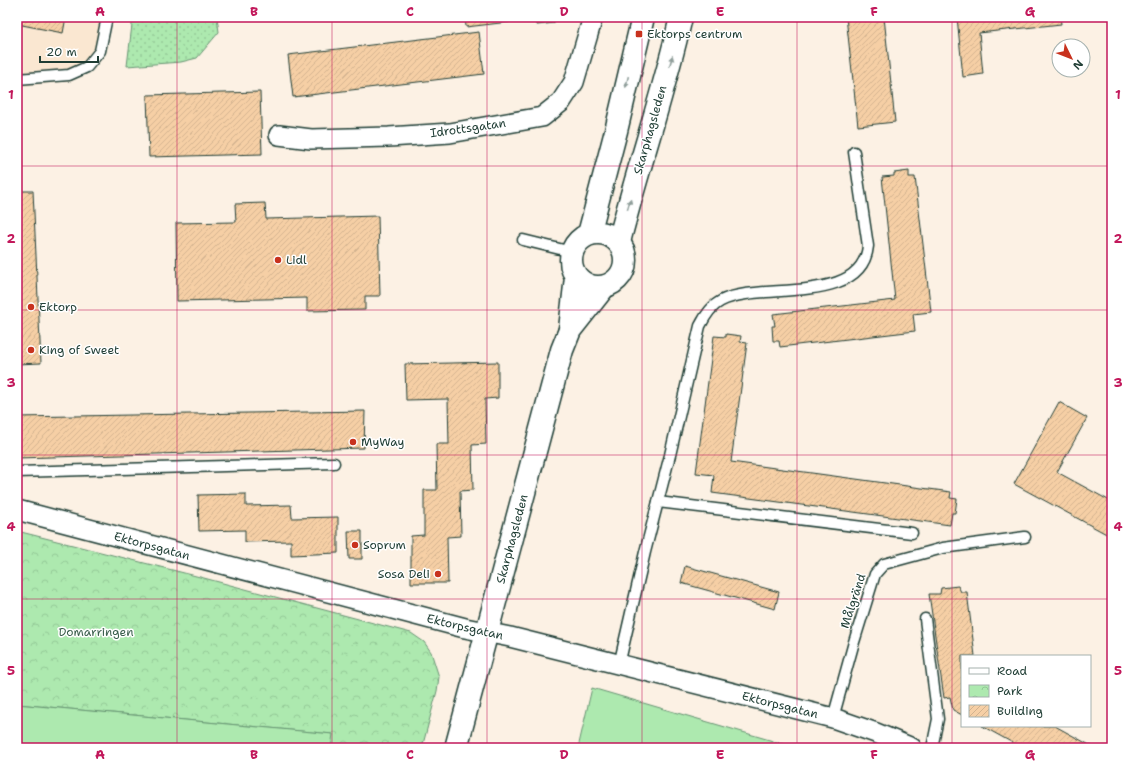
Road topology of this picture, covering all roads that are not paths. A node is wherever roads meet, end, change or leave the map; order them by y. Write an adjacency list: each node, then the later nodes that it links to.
1 (107, 17): 5 (lane)
2 (593, 17): 6 (street, Idrottsgatan)
3 (643, 17): 8 (main road, one-way to 8)
4 (681, 17): 10 (main road, Skarphagsleden, one-way to 4)
5 (17, 79)
6 (279, 135)
7 (854, 152): 17 (lane)
8 (589, 234): 10 (main road); 11 (main road)
9 (523, 240): 11 (lane)
10 (619, 242): 13 (main road)
11 (572, 252): 12 (main road)
12 (576, 277): 13 (main road); 14 (main road, Skarphagsleden)
13 (604, 287): 14 (main road, Skarphagsleden)
14 (570, 330): 22 (main road, Skarphagsleden)
15 (334, 463): 16 (lane)
16 (17, 472)
17 (658, 502): 19 (lane); 23 (lane)
18 (17, 510): 22 (street, Ektorpsgatan)
19 (912, 533)
20 (1025, 537): 24 (lane, Målgränd)
21 (925, 619): 27 (lane)
22 (486, 633): 23 (street, Ektorpsgatan); 25 (main road, Skarphagsleden)
23 (619, 665): 24 (street, Ektorpsgatan)
24 (833, 718): 26 (street, Ektorpsgatan)
25 (456, 748)
26 (912, 748)
27 (932, 748)

